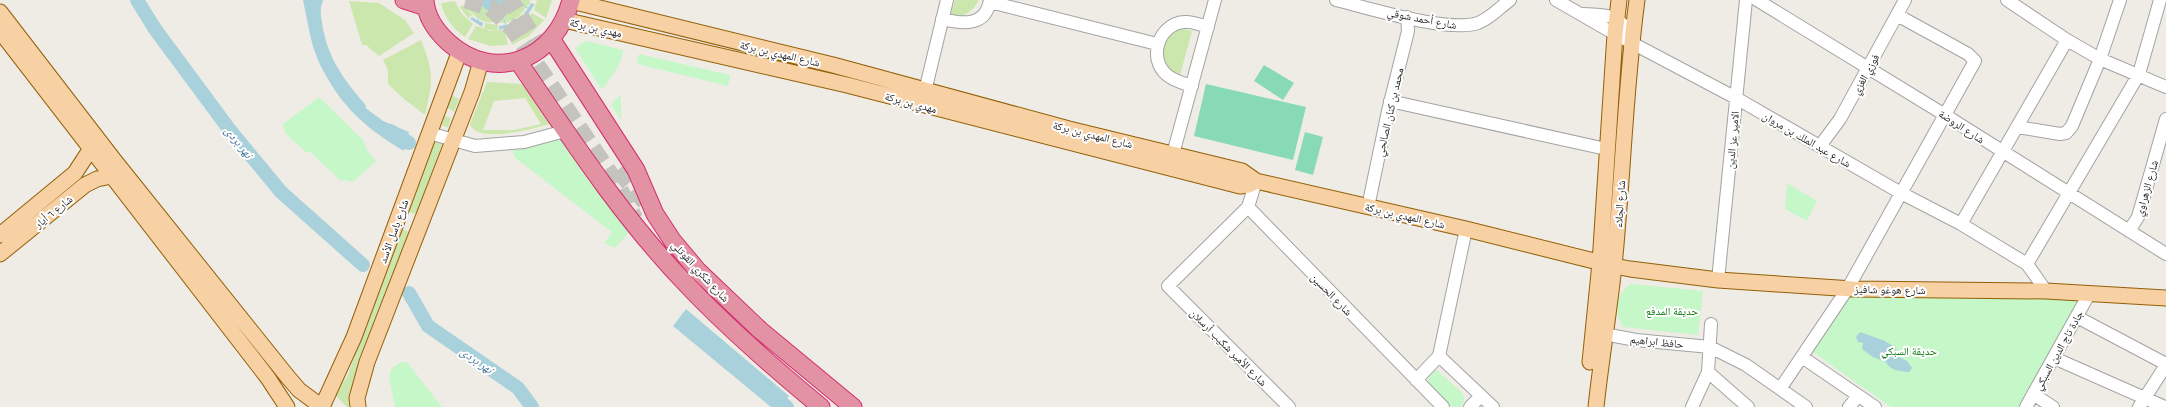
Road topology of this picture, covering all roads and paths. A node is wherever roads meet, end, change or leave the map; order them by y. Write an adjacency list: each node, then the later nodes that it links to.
1 (404, 0): 17 (highway)
2 (571, 0): 18 (main road, شارع المهدي بن بركة); 25 (highway)
3 (947, 0): 24 (street)
4 (1215, 0): 26 (street)
5 (1336, 0): 22 (street, شارع أحمد شوقي)
6 (1556, 0): 20 (street, شارع عبد الملك بن مروان)
7 (1619, 0): 23 (main road, شارع الجلاء)
8 (1637, 0): 30 (main road, شارع الجلاء)
9 (1746, 0): 45 (street, الامير عز الدين)
10 (1757, 0): 38 (street, شارع الروضة)
11 (1905, 0): 21 (street, فوزي الغزي)
12 (2007, 0): 32 (street)
13 (2119, 0): 35 (street)
14 (2160, 0): 39 (street)
15 (990, 1): 24 (street); 33 (street)
16 (1506, 2): 22 (street, شارع أحمد شوقي)
17 (425, 3): 34 (highway)
18 (605, 10): 27 (main road); 43 (main road, شارع المهدي بن بركة)
19 (0, 12): 98 (main road)
20 (1581, 14): 23 (street); 29 (street, شارع عبد الملك بن مروان)
21 (1897, 15): 38 (street, فوزي الغزي); 47 (street)
22 (1407, 17): 46 (street, محمد بن كنان الصالحي)
23 (1617, 18): 29 (main road, شارع الجلاء); 30 (street)
24 (942, 19): 43 (street)
25 (564, 20): 27 (main road, مهدي بن بركة); 31 (highway)
26 (1208, 27): 33 (street); 41 (street)
27 (601, 28): 52 (main road, مهدي بن بركة)
28 (0, 31): 57 (main road)
29 (1615, 34): 30 (street, شارع عبد الملك بن مروان); 56 (main road, شارع الجلاء)
30 (1631, 39): 45 (street, شارع عبد الملك بن مروان); 76 (main road, شارع الجلاء)
31 (552, 40): 37 (highway); 101 (highway, شارع شكري القوتلي)
32 (2066, 40): 35 (street); 49 (street)
33 (1157, 44): 41 (street)
34 (459, 52): 36 (highway); 40 (main road, شارع باسل الأسد)
35 (2100, 59): 39 (street); 49 (street)
36 (481, 61): 37 (highway); 44 (main road, شارع باسل الأسد)
37 (518, 61): 50 (highway, شارع شكري القوتلي)
38 (1868, 69): 47 (street, شارع الروضة); 55 (street, فوزي الغزي)
39 (2139, 74): 42 (street); 63 (street)
40 (447, 86): 44 (main road); 51 (main road, شارع باسل الأسد)
41 (1192, 86): 59 (street)
42 (2166, 87)
43 (925, 91): 52 (main road, شارع المهدي بن بركة)
44 (470, 95): 54 (main road, شارع باسل الأسد)
45 (1736, 98): 55 (street, شارع عبد الملك بن مروان); 77 (street, الامير عز الدين)
46 (1390, 101): 56 (street); 64 (street, محمد بن كنان الصالحي)
47 (1945, 115): 58 (street, شارع الروضة); 62 (street)
48 (2166, 119): 71 (street, شارع الزهراوي)
49 (2017, 127): 58 (street)
50 (565, 131): 54 (street); 100 (highway, شارع شكري القوتلي)
51 (429, 134): 54 (street); 66 (main road, شارع باسل الأسد)
52 (1066, 135): 53 (main road, مهدي بن بركة)
53 (1082, 140): 59 (main road, شارع المهدي بن بركة); 61 (main road, مهدي بن بركة)
54 (453, 141): 68 (main road, شارع باسل الأسد)
55 (1820, 146): 62 (street, شارع عبد الملك بن مروان)
56 (1606, 149): 76 (main road, شارع الجلاء)
57 (90, 150): 60 (main road); 67 (main road, شارع ٦ أيار)
58 (2002, 152): 63 (street, شارع الروضة); 69 (street)
59 (1173, 154): 61 (main road, شارع المهدي بن بركة)
60 (111, 176): 67 (main road, شارع ٦ أيار); 97 (main road)
61 (1256, 181): 64 (main road, شارع المهدي بن بركة); 65 (street)
62 (1901, 193): 69 (street, شارع عبد الملك بن مروان); 78 (street)
63 (2070, 194): 71 (street, شارع الروضة); 75 (street)
64 (1368, 206): 70 (main road, شارع المهدي بن بركة)
65 (1248, 207): 91 (street, شارع الحسين); 102 (street, شارع الأمير شكيب أرسلان)
66 (399, 215): 68 (main road); 98 (main road, شارع باسل الأسد)
67 (35, 216): 72 (main road, شارع ٦ أيار); 73 (main road, شارع ٦ أيار)
68 (420, 224): 99 (main road, شارع باسل الأسد)
69 (1961, 224): 75 (street, شارع عبد الملك بن مروان)
70 (1466, 229): 76 (main road, شارع المهدي بن بركة); 86 (street)
71 (2129, 231): 74 (street, شارع الروضة)
72 (0, 234)
73 (0, 254)
74 (2166, 254)
75 (2027, 264): 79 (street, شارع عبد الملك بن مروان)
76 (1607, 265): 77 (main road, شارع هوغو شافيز); 84 (main road, شارع الجلاء); 106 (main road, شارع الجلاء)
77 (1718, 280): 78 (main road, شارع هوغو شافيز)
78 (1848, 288): 79 (main road, شارع هوغو شافيز); 87 (street)
79 (2046, 291): 80 (main road, شارع هوغو شافيز)
80 (2089, 294): 81 (main road, شارع هوغو شافيز); 82 (street, جادة تاج الدين السبكي)
81 (2166, 298)
82 (2077, 317): 88 (street, جادة تاج الدين السبكي); 89 (street)
83 (1711, 324): 85 (street)
84 (1603, 338): 85 (street); 107 (main road, شارع الجلاء)
85 (1710, 350): 90 (street); 92 (street)
86 (1439, 356): 91 (street); 94 (street)
87 (1802, 357): 92 (street); 95 (street)
88 (2054, 358): 93 (street, جادة تاج الدين السبكي); 96 (street)
89 (2166, 365): 96 (street)
90 (1708, 372): 108 (street); 109 (street)
91 (1416, 380): 103 (street, شارع الحسين)
92 (1780, 389): 110 (street)
93 (2033, 394): 113 (street, جادة تاج الدين السبكي); 114 (street)
94 (1481, 396): 104 (street); 105 (street)
95 (1858, 396): 111 (street); 112 (street)
96 (2142, 403): 115 (street)
97 (287, 407)
98 (322, 407)
99 (358, 407)
100 (821, 407)
101 (853, 407)
102 (1290, 407)
103 (1443, 407)
104 (1470, 407)
105 (1493, 407)
106 (1586, 407)
107 (1596, 407)
108 (1692, 407)
109 (1748, 407)
110 (1806, 407)
111 (1849, 407)
112 (1875, 407)
113 (2026, 407)
114 (2053, 407)
115 (2165, 407)

